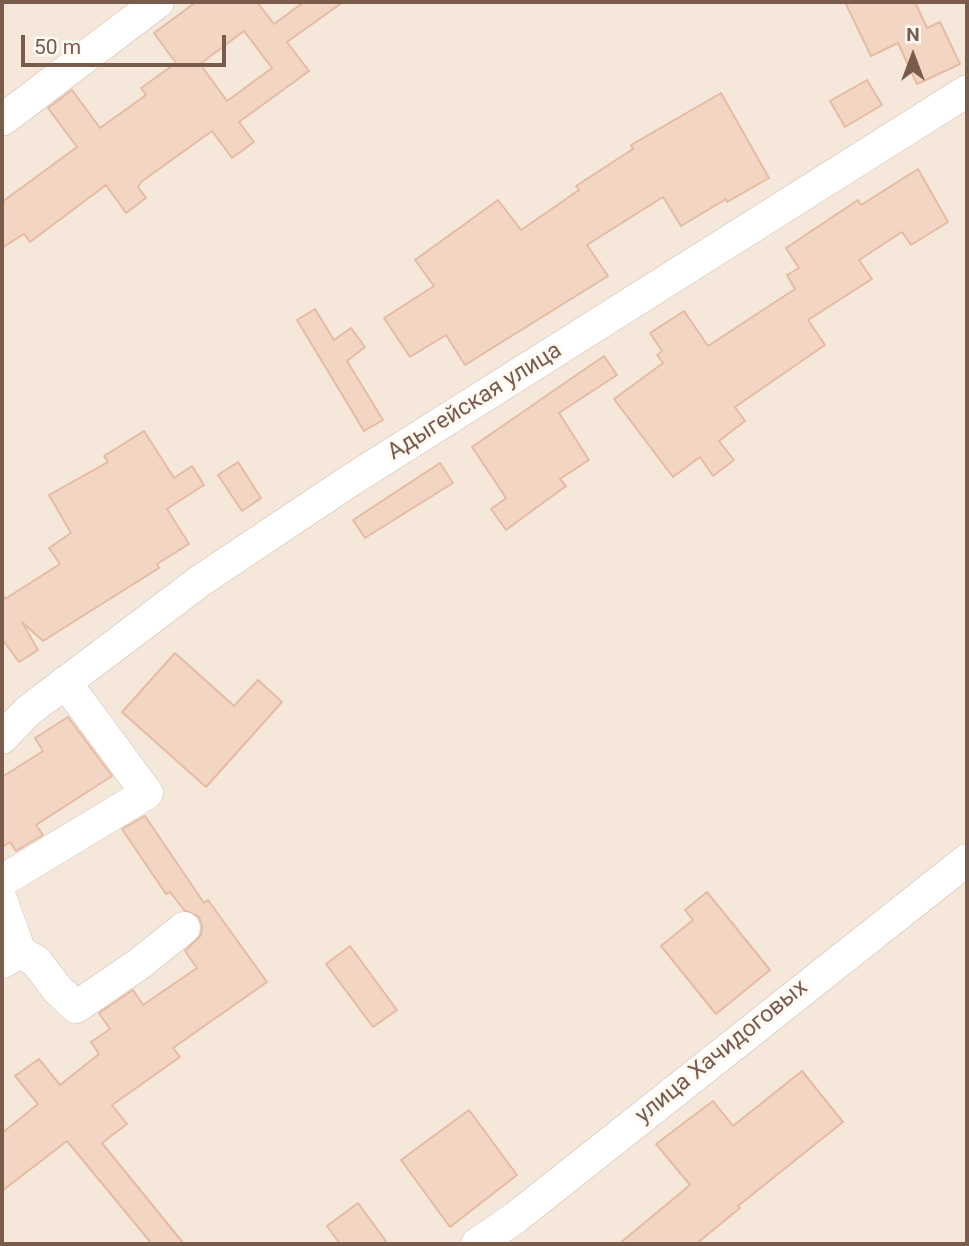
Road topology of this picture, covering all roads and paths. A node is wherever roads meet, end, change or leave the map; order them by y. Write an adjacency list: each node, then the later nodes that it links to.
1 (158, 2): 3 (street)
2 (967, 92): 4 (street, Адыгейская улица)
3 (2, 120)
4 (65, 682): 5 (street, Адыгейская улица); 7 (street)
5 (2, 738)
6 (967, 860): 11 (street, улица Хачидоговых)
7 (2, 881)
8 (2, 902): 10 (street)
9 (184, 928): 10 (street)
10 (11, 957)
11 (477, 1244)

